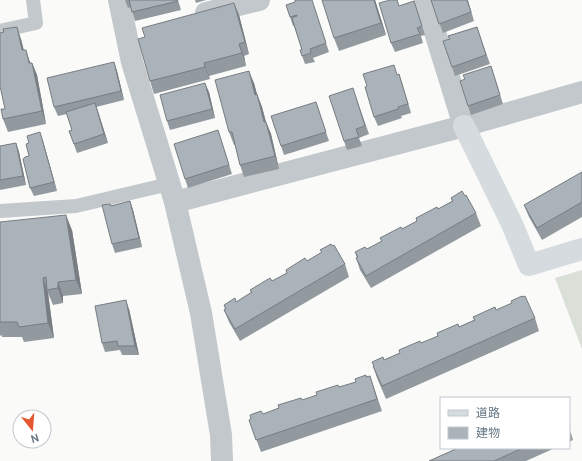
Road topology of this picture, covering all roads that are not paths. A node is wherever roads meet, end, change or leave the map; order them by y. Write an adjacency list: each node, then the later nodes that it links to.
1 (33, 0): 7 (lane)
2 (119, 0): 8 (street)
3 (259, 0): 5 (street)
4 (425, 0): 10 (street)
5 (185, 18)
6 (148, 28): 8 (street)
7 (0, 31)
8 (126, 33): 11 (street)
9 (582, 92): 10 (street)
10 (464, 126): 11 (street); 13 (street)
11 (172, 193): 12 (lane); 14 (street)
12 (0, 211)
13 (582, 249)
14 (222, 461)

